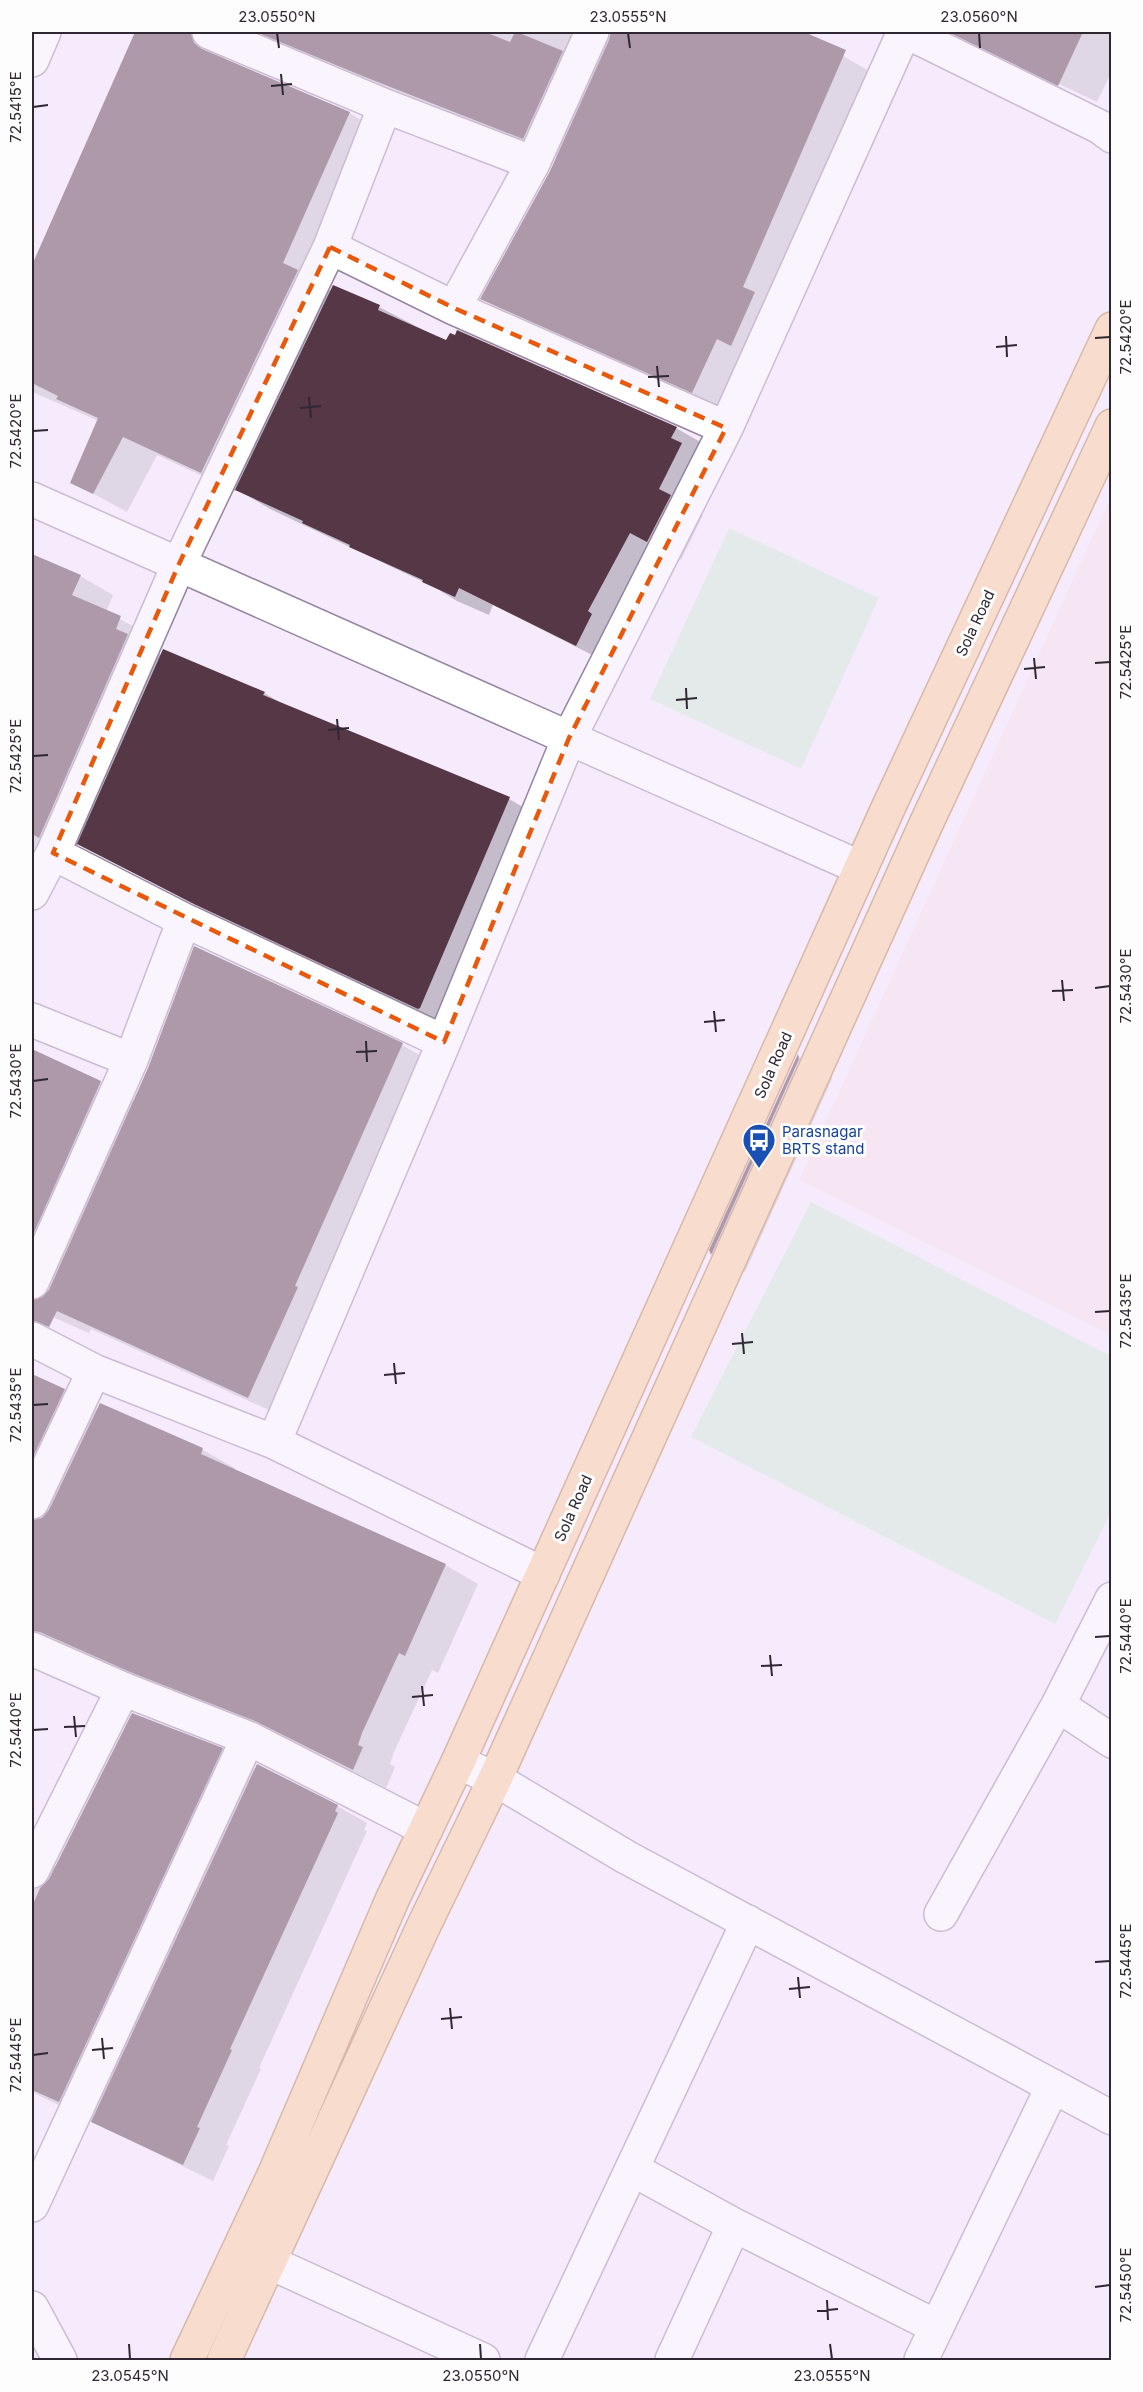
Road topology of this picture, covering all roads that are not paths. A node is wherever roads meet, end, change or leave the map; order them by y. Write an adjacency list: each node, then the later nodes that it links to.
1 (44, 32): 5 (street)
2 (208, 32): 6 (street)
3 (592, 32): 8 (street)
4 (905, 32): 7 (street); 13 (street)
5 (32, 60)
6 (385, 106): 8 (street); 9 (street)
7 (1108, 122)
8 (533, 163): 10 (street)
9 (330, 247): 10 (street); 15 (street)
10 (454, 308): 13 (street)
11 (1112, 329): 18 (main road, Sola Road)
12 (1112, 426): 37 (main road)
13 (726, 428): 16 (street)
14 (32, 499): 15 (street)
15 (178, 564): 16 (street); 17 (street)
16 (568, 738): 18 (street); 22 (street)
17 (53, 853): 19 (street); 20 (street)
18 (861, 868): 29 (main road, Sola Road)
19 (32, 893)
20 (184, 920): 22 (street); 23 (street)
21 (32, 1020): 23 (street)
22 (444, 1042): 27 (street)
23 (131, 1060): 24 (street)
24 (32, 1282)
25 (32, 1339): 26 (street)
26 (94, 1371): 27 (street); 28 (street)
27 (274, 1442): 29 (street)
28 (32, 1502)
29 (543, 1574): 36 (main road, Sola Road)
30 (1112, 1599): 33 (street)
31 (32, 1649): 32 (street)
32 (123, 1689): 34 (street); 39 (street)
33 (1058, 1705): 35 (street); 40 (street)
34 (248, 1738): 38 (street); 45 (street)
35 (1112, 1741)
36 (458, 1762): 37 (street); 38 (main road, Sola Road)
37 (495, 1779): 41 (street); 47 (main road)
38 (426, 1829): 51 (main road, Sola Road)
39 (34, 1859)
40 (941, 1914)
41 (748, 1922): 42 (street); 44 (street)
42 (1053, 2086): 43 (street); 49 (street)
43 (1112, 2118)
44 (632, 2169): 46 (street); 54 (street)
45 (32, 2205)
46 (734, 2225): 49 (street); 55 (street)
47 (269, 2262): 52 (main road); 53 (street)
48 (32, 2308): 50 (street)
49 (937, 2327): 56 (street)
50 (60, 2361)
51 (187, 2361)
52 (224, 2361)
53 (483, 2361)
54 (542, 2361)
55 (672, 2361)
56 (921, 2361)

